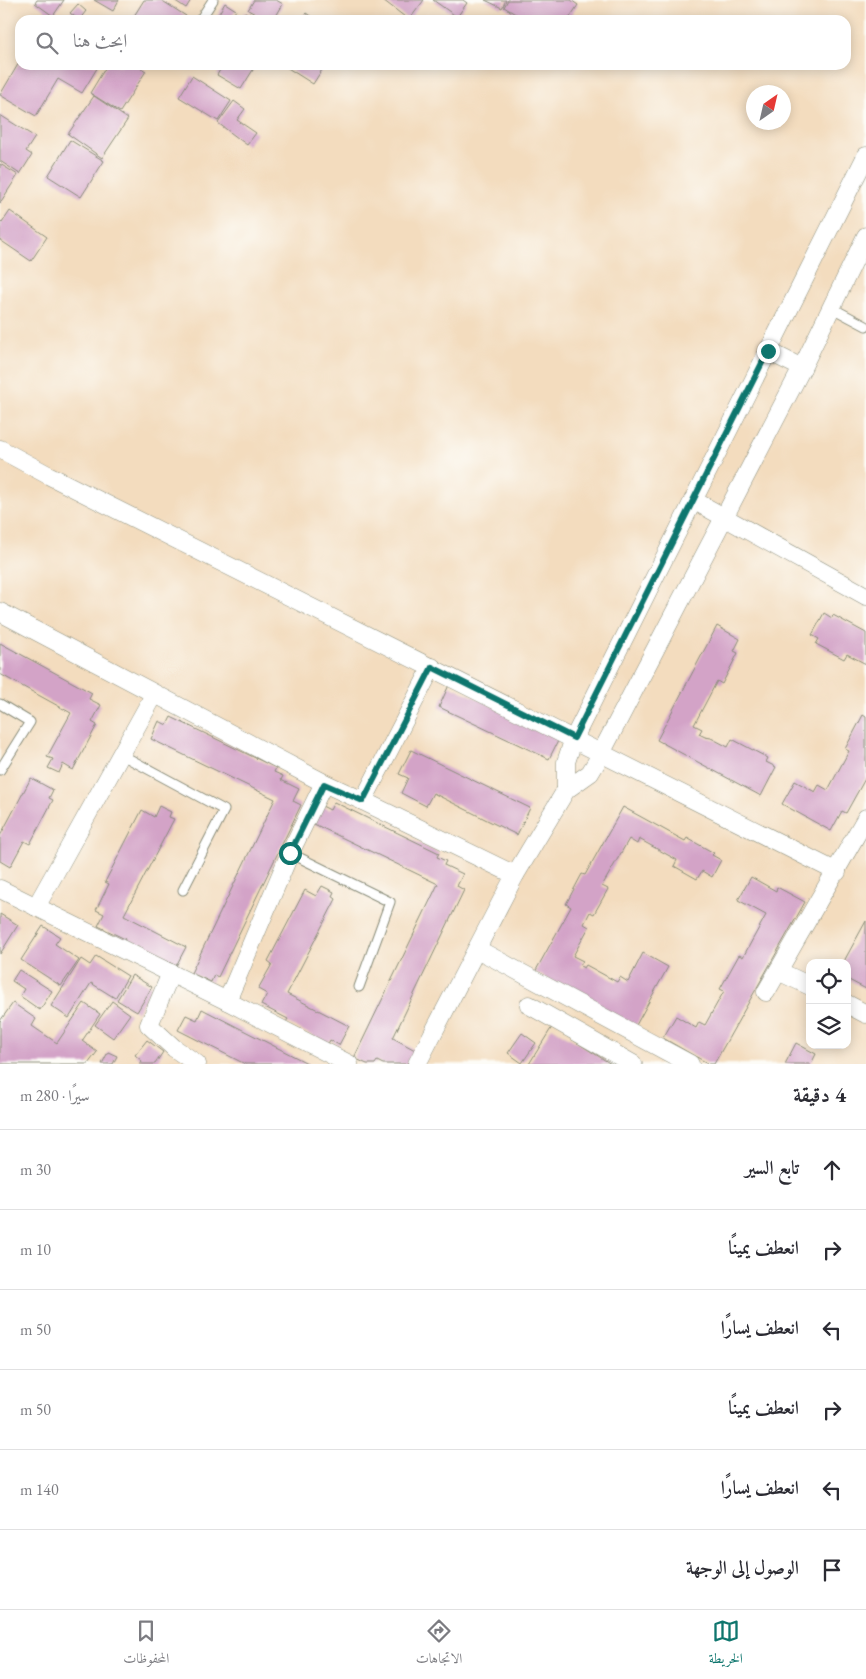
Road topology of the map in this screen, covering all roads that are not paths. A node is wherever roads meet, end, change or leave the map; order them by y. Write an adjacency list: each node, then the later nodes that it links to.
1 (213, 0): 2 (lane)
2 (203, 15)
3 (866, 156): 7 (street)
4 (866, 236): 5 (street)
5 (832, 308): 6 (lane); 8 (street)
6 (866, 326)
7 (768, 351): 8 (street); 10 (street)
8 (802, 368): 11 (street)
9 (0, 449): 14 (street)
10 (693, 500): 11 (street); 17 (street)
11 (724, 517): 12 (street); 18 (street)
12 (866, 596)
13 (0, 612): 15 (street)
14 (432, 667): 17 (street); 23 (street)
15 (154, 695): 19 (street); 21 (street)
16 (0, 704): 20 (lane)
17 (574, 738): 18 (street); 22 (street)
18 (602, 753): 22 (street); 26 (street)
19 (122, 755): 29 (lane); 30 (street)
20 (0, 770)
21 (324, 784): 23 (street); 25 (street)
22 (566, 790): 27 (street)
23 (363, 801): 27 (street)
24 (866, 818): 26 (street)
25 (290, 853): 35 (lane); 37 (street)
26 (836, 872): 32 (street)
27 (515, 875): 31 (street)
28 (0, 888): 30 (street)
29 (183, 890)
30 (36, 907): 33 (street)
31 (477, 949): 43 (street); 45 (street)
32 (778, 970): 34 (street); 36 (street)
33 (172, 973): 37 (street); 41 (street)
34 (806, 984)
35 (359, 987)
36 (766, 992)
37 (228, 1001): 42 (street)
38 (529, 1005): 44 (street)
39 (851, 1006): 40 (street)
40 (866, 1014)
41 (197, 1064)
42 (349, 1064)
43 (417, 1064)
44 (633, 1064)
45 (690, 1064)

